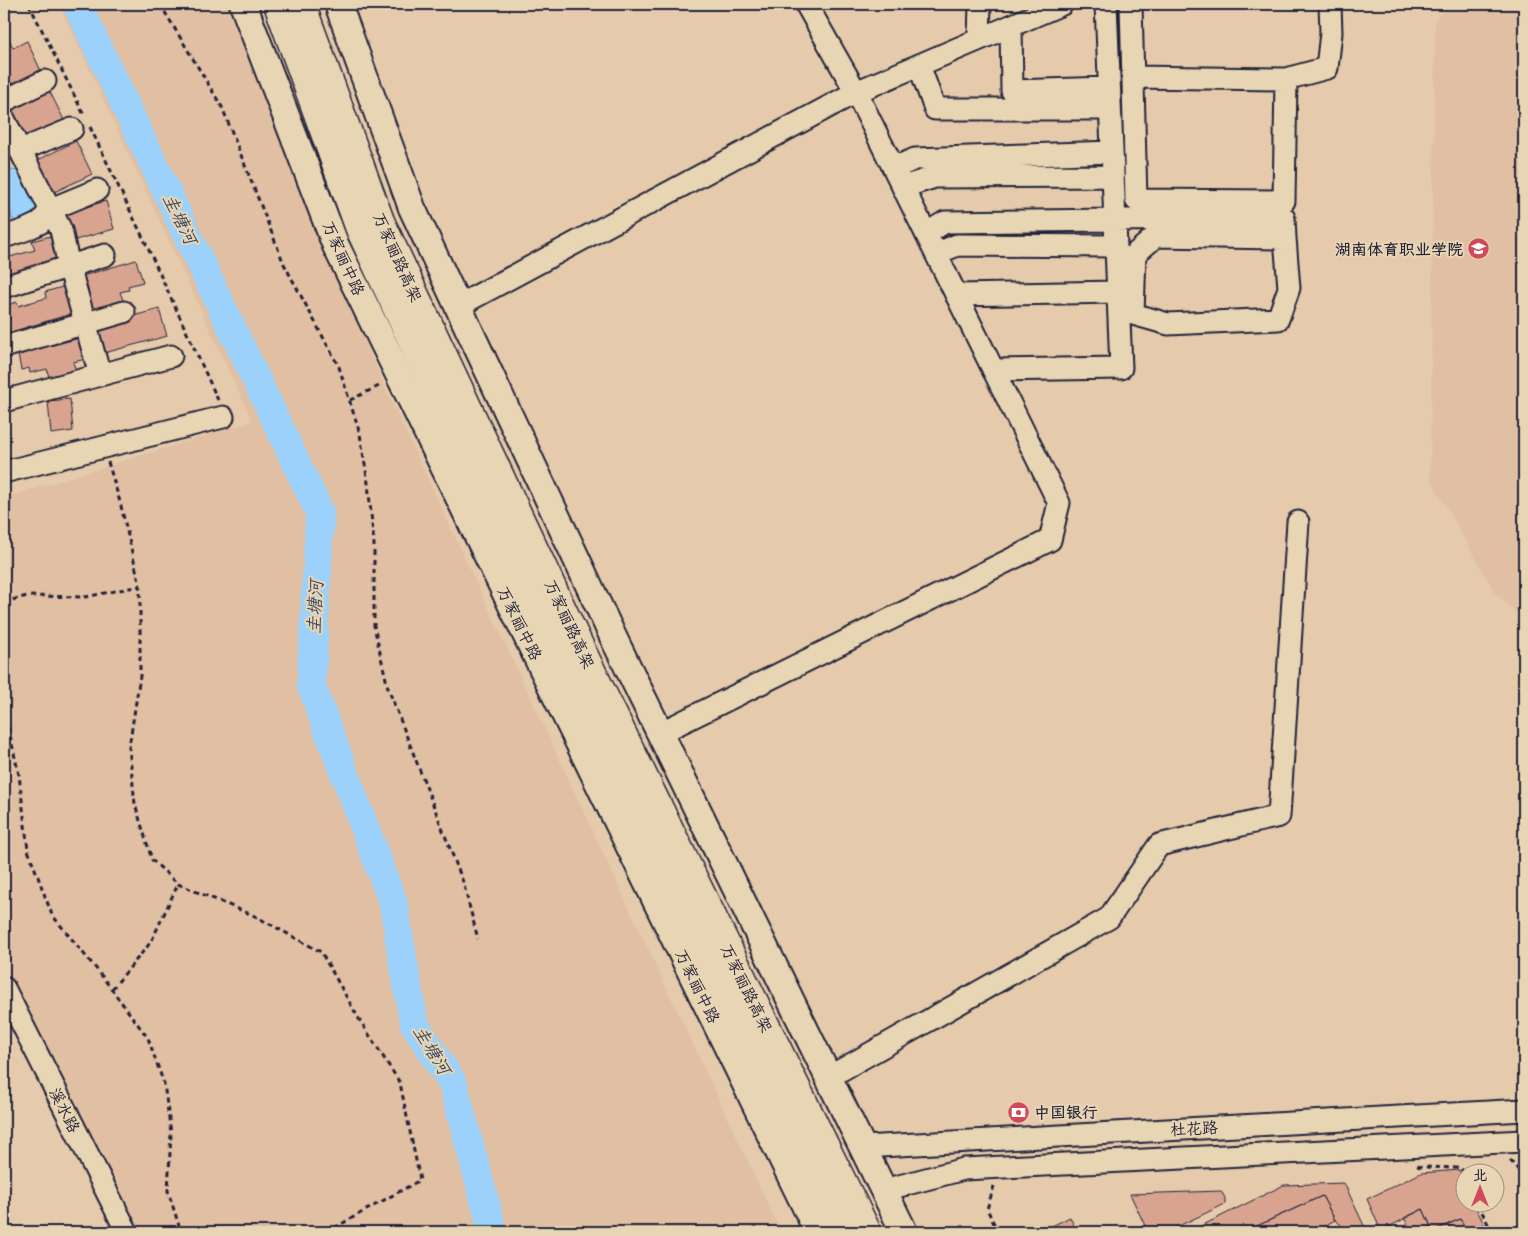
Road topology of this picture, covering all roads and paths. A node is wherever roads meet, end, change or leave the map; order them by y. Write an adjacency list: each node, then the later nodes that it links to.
1 (28, 4): 53 (path)
2 (160, 4): 51 (path)
3 (243, 4): 50 (main road, 万家丽中路)
4 (278, 4): 76 (highway, 万家丽路高架)
5 (301, 4): 77 (highway, 万家丽路高架)
6 (338, 4): 43 (main road)
7 (806, 4): 19 (street)
8 (980, 4): 14 (street)
9 (1062, 4): 13 (street)
10 (1106, 4): 20 (street)
11 (1131, 4): 16 (street)
12 (1330, 4): 17 (street)
13 (1011, 26): 14 (street); 21 (street)
14 (979, 39): 15 (street)
15 (919, 65): 19 (street); 21 (street)
16 (1133, 77): 17 (street); 32 (street)
17 (1286, 79): 32 (street)
18 (45, 81): 22 (street)
19 (856, 92): 27 (street); 43 (street)
20 (1110, 99): 21 (street); 26 (street)
21 (1013, 100)
22 (4, 101)
23 (4, 118): 25 (street)
24 (72, 129): 25 (street)
25 (20, 150): 31 (street)
26 (1112, 152): 27 (street); 28 (street)
27 (894, 168): 29 (street)
28 (1113, 176): 29 (street); 33 (street)
29 (903, 187): 34 (street)
30 (97, 190): 31 (street)
31 (51, 209): 35 (street); 39 (street)
32 (1285, 219): 32 (street); 33 (street)
33 (1115, 220): 34 (street); 36 (street)
34 (926, 234): 37 (street)
35 (4, 237)
36 (1116, 246): 37 (street); 41 (street)
37 (936, 254): 42 (street)
38 (105, 255): 39 (street)
39 (69, 266): 40 (street); 45 (street)
40 (4, 286)
41 (1118, 292): 42 (street); 48 (street)
42 (956, 295): 48 (street)
43 (458, 306): 60 (main road)
44 (124, 312): 45 (street)
45 (85, 323): 46 (street); 49 (street)
46 (4, 347)
47 (171, 356): 49 (street)
48 (993, 370): 60 (street)
49 (100, 375): 52 (street)
50 (400, 375): 51 (path); 75 (main road, 万家丽中路)
51 (350, 400): 62 (path)
52 (4, 401)
53 (223, 417): 54 (street)
54 (103, 447): 55 (street); 57 (path)
55 (4, 472)
56 (1298, 522): 65 (street)
57 (140, 586): 58 (path); 61 (path)
58 (4, 602)
59 (4, 709): 64 (path)
60 (660, 733): 65 (main road)
61 (178, 884): 64 (path); 74 (path)
62 (478, 939)
63 (4, 988): 72 (street, 溪水路)
64 (112, 989): 73 (path)
65 (829, 1077): 68 (main road)
66 (1524, 1110): 68 (street, 杜花路)
67 (1524, 1141): 70 (street, 杜花路)
68 (863, 1147): 70 (main road)
69 (996, 1180): 79 (path)
70 (884, 1190): 78 (main road)
71 (1483, 1214): 80 (path)
72 (127, 1232)
73 (181, 1232)
74 (327, 1232)
75 (818, 1232)
76 (842, 1232)
77 (867, 1232)
78 (904, 1232)
79 (998, 1232)
80 (1492, 1232)

